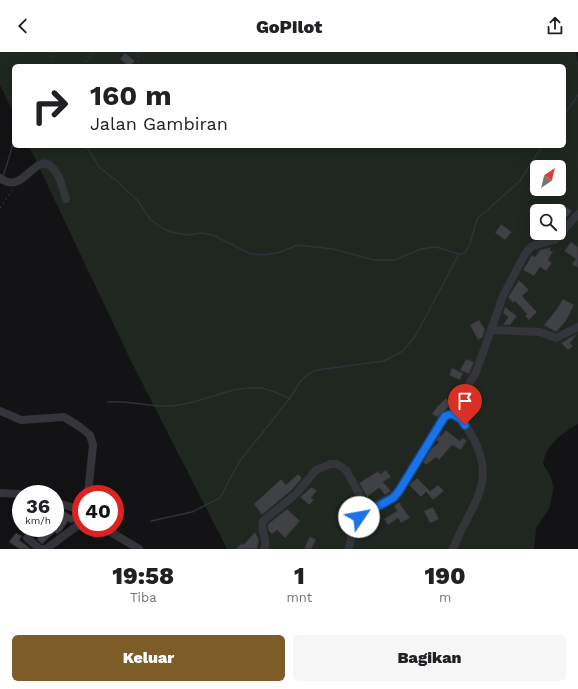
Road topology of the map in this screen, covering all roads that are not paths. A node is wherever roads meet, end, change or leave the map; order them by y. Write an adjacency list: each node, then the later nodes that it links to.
1 (2, 180): 2 (street)
2 (66, 198)
3 (578, 214): 5 (street)
4 (578, 327): 5 (street)
5 (491, 330): 7 (street)
6 (0, 411): 8 (street)
7 (452, 414): 11 (street); 18 (street)
8 (89, 485)
9 (0, 493): 10 (street)
10 (12, 494)
11 (368, 510): 16 (street); 17 (street)
12 (72, 530): 14 (street)
13 (119, 537): 15 (street)
14 (27, 538)
15 (139, 549)
16 (264, 549)
17 (349, 549)
18 (453, 549)

